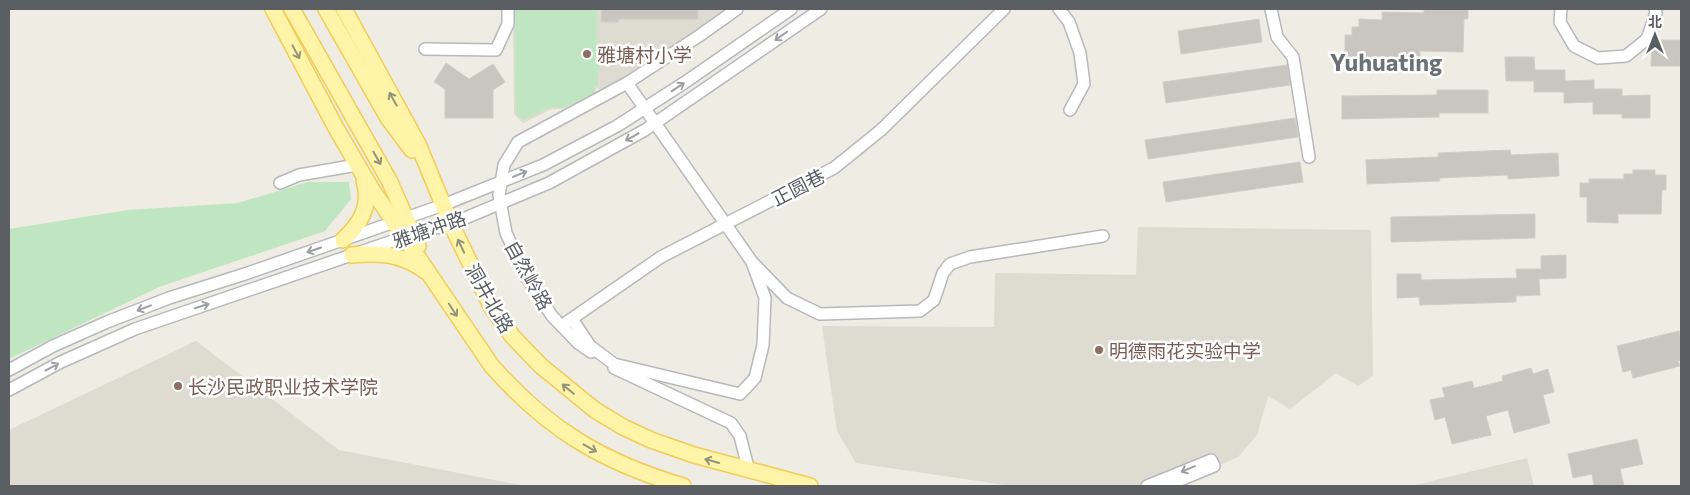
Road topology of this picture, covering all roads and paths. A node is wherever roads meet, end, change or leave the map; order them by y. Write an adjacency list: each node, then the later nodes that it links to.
1 (273, 9): 20 (main road, 洞井北路, one-way to 20)
2 (292, 9): 26 (main road, one-way to 26)
3 (326, 9): 21 (main road)
4 (344, 9): 21 (main road, 洞井北路, one-way to 4)
5 (508, 9): 14 (street)
6 (737, 9): 15 (street, 自然岭路)
7 (791, 9): 16 (street, 雅塘冲路, one-way to 7)
8 (821, 9): 18 (street, 雅塘冲路, one-way to 18)
9 (1004, 9): 28 (street, 正圆巷)
10 (1059, 9): 17 (street)
11 (1271, 9): 19 (street)
12 (1561, 9): 13 (street)
13 (1655, 9)
14 (425, 49)
15 (626, 83): 16 (street); 22 (street, 自然岭路)
16 (644, 108): 18 (street); 22 (street, 雅塘冲路, one-way to 16)
17 (1070, 110)
18 (655, 123): 24 (street, 雅塘冲路, one-way to 24); 28 (street)
19 (1309, 156)
20 (359, 168): 23 (street); 26 (main road, 洞井北路); 31 (main road)
21 (430, 173): 25 (main road, 洞井北路)
22 (502, 181): 24 (street, 自然岭路); 25 (street, 雅塘冲路)
23 (280, 183)
24 (500, 203): 27 (street, 雅塘冲路); 36 (street, 自然岭路)
25 (443, 205): 26 (street, 雅塘冲路); 27 (main road, 洞井北路)
26 (400, 220): 29 (main road, 洞井北路); 31 (street, 雅塘冲路)
27 (451, 224): 29 (street, 雅塘冲路); 39 (main road, 洞井北路, one-way to 27)
28 (726, 225): 33 (street); 35 (street, 正圆巷)
29 (409, 236): 32 (street, 雅塘冲路); 34 (main road, 洞井北路)
30 (1104, 236): 33 (street)
31 (343, 240): 37 (street, 雅塘冲路, one-way to 37)
32 (352, 255): 34 (main road); 38 (street, 雅塘冲路, one-way to 32)
33 (752, 262): 35 (street)
34 (430, 275): 40 (main road, 洞井北路, one-way to 40)
35 (572, 319): 36 (street, 正圆巷)
36 (562, 326): 39 (street, 自然岭路)
37 (9, 370)
38 (9, 390)
39 (749, 471): 41 (main road, 洞井北路)
40 (683, 486)
41 (810, 486)
42 (1147, 486): 43 (street, one-way to 42)
43 (1166, 486)

